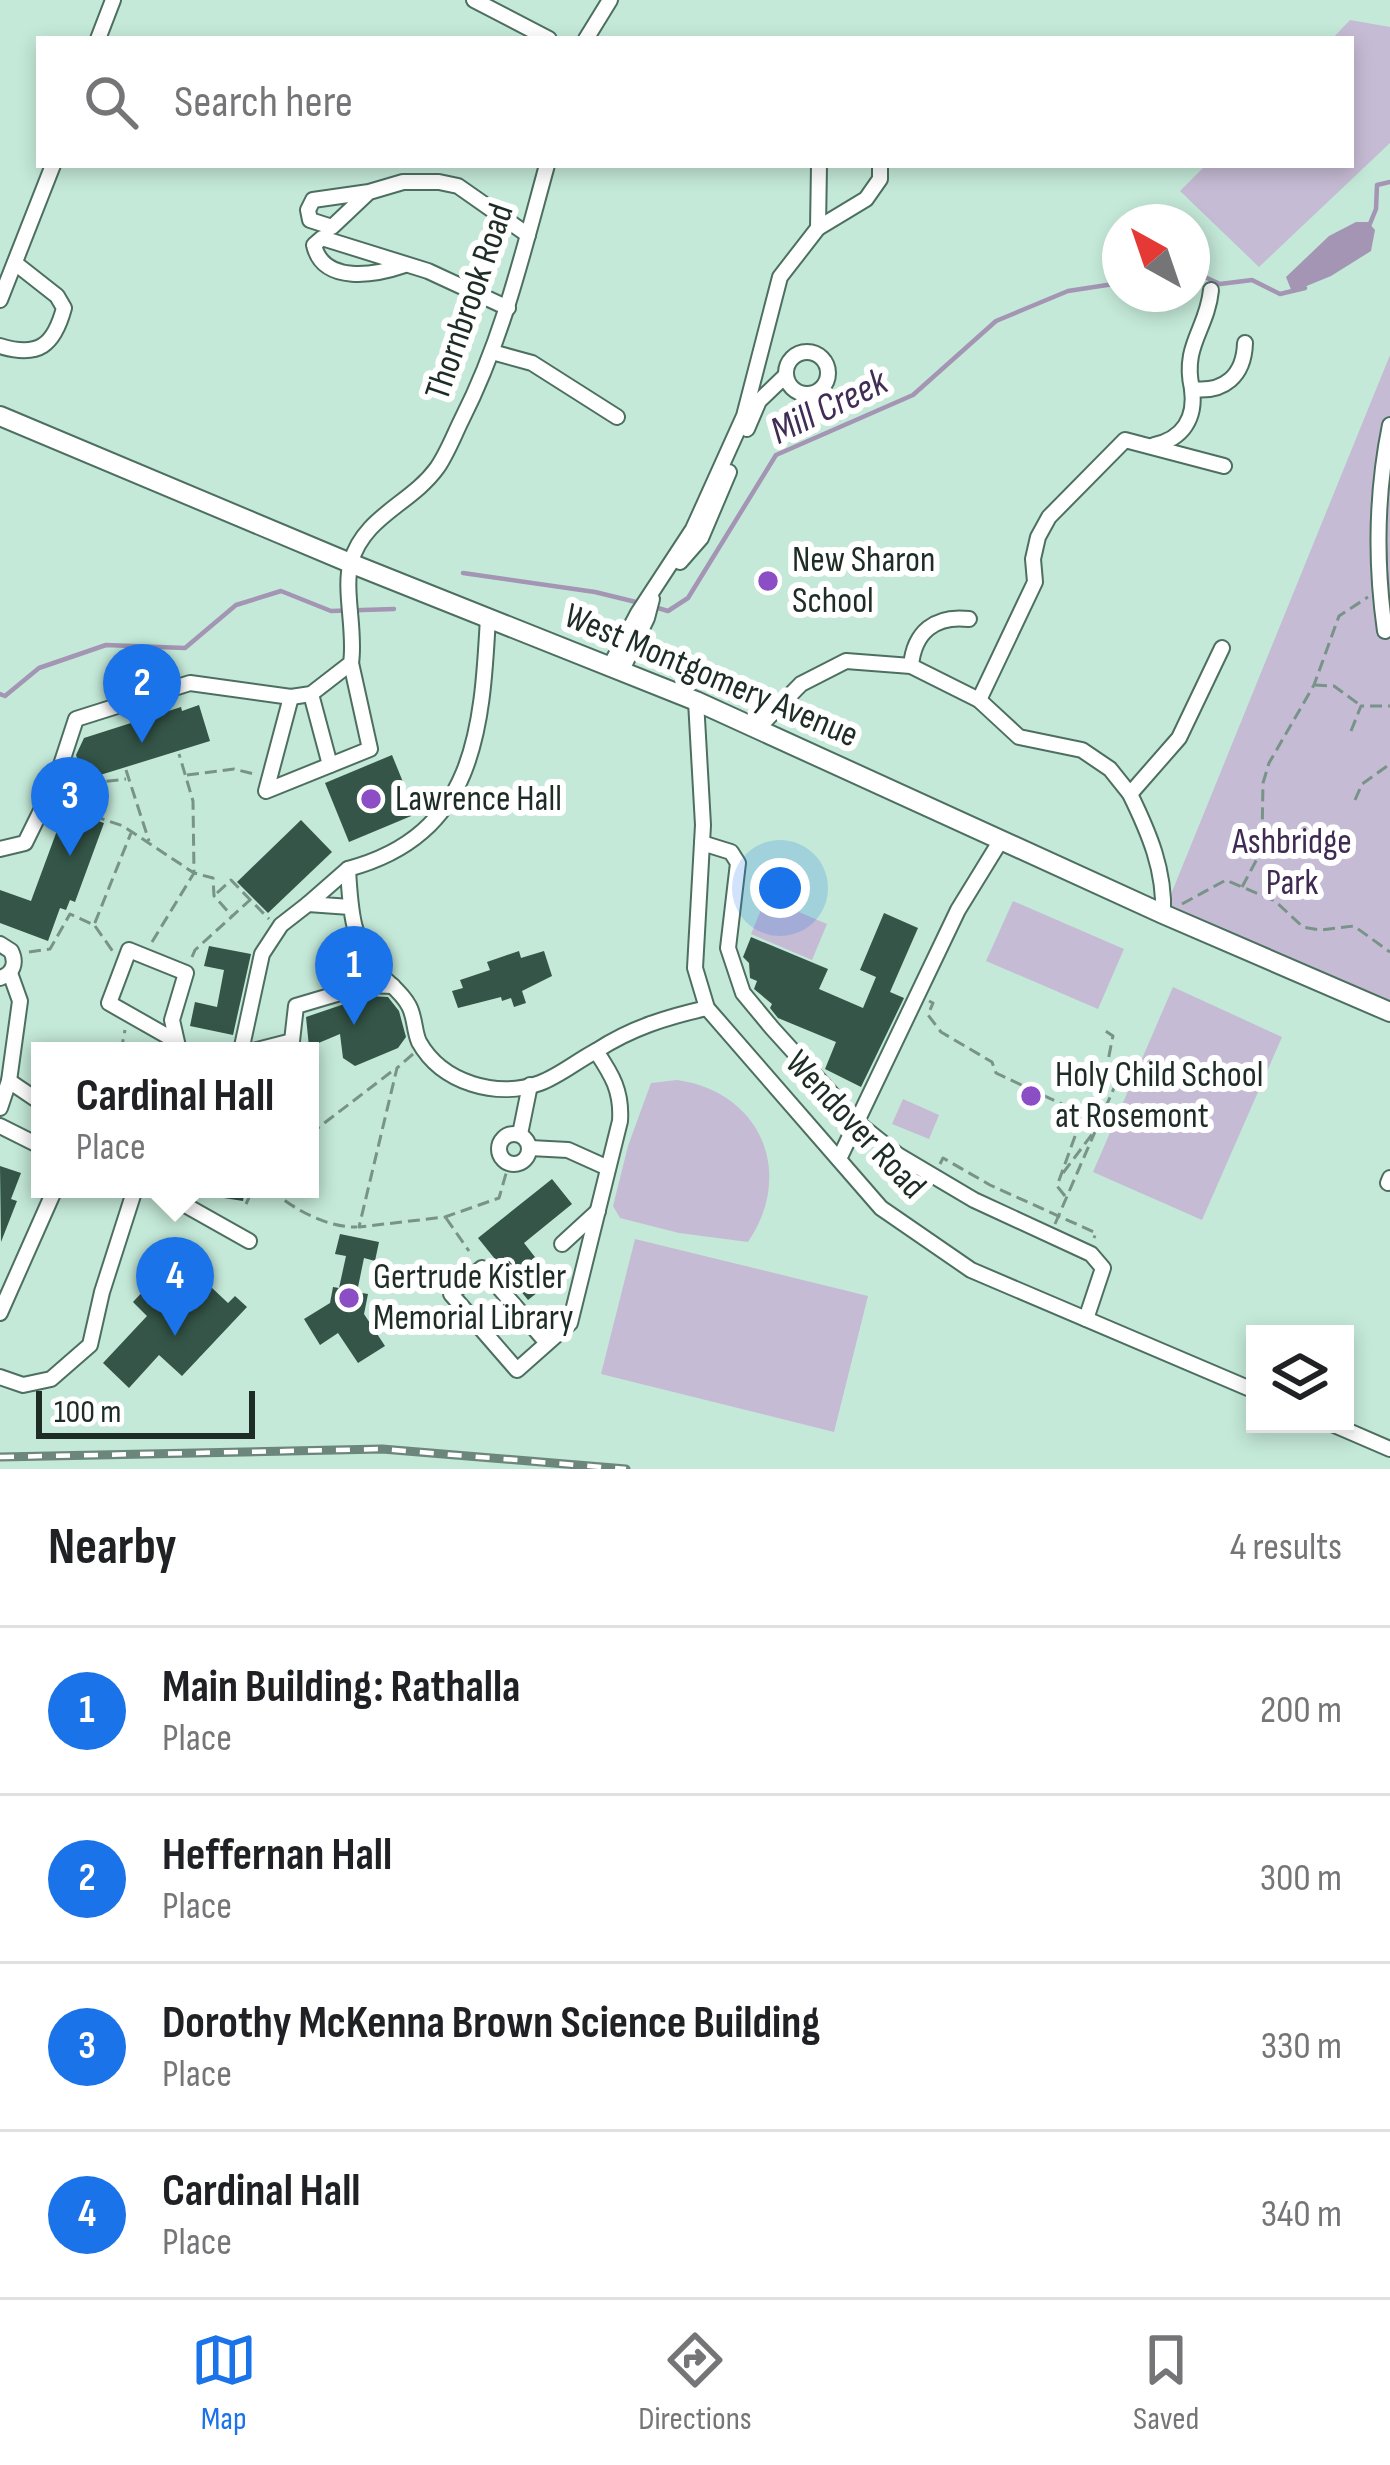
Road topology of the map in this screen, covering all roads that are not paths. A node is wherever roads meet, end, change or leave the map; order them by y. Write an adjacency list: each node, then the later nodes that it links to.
1 (113, 0): 4 (street)
2 (474, 0): 5 (street)
3 (610, 0): 6 (street)
4 (99, 36)
5 (543, 36)
6 (588, 36)
7 (52, 168): 14 (street)
8 (546, 168): 13 (street, Thornbrook Road)
9 (819, 168): 12 (street)
10 (880, 168): 12 (street)
11 (369, 192): 13 (street)
12 (818, 228): 36 (street)
13 (528, 235): 18 (street, Thornbrook Road)
14 (14, 263): 17 (street); 20 (street)
15 (405, 265): 15 (street); 18 (street)
16 (1211, 290): 23 (street)
17 (0, 300)
18 (508, 308): 21 (street, Thornbrook Road)
19 (1245, 344): 23 (street)
20 (0, 346)
21 (493, 352): 25 (street); 29 (street, Thornbrook Road)
22 (785, 376): 36 (street)
23 (1192, 389): 27 (street)
24 (0, 416): 29 (main road, West Montgomery Avenue)
25 (617, 417)
26 (1390, 425): 32 (street)
27 (1149, 446): 28 (street); 39 (street)
28 (1224, 466)
29 (350, 562): 30 (main road, West Montgomery Avenue); 34 (street)
30 (488, 617): 36 (main road, West Montgomery Avenue); 47 (street)
31 (969, 619): 35 (street)
32 (1385, 631)
33 (1222, 648): 43 (street)
34 (351, 663): 37 (street); 42 (street)
35 (911, 666): 39 (street); 41 (street)
36 (616, 668): 40 (main road, West Montgomery Avenue)
37 (311, 694): 38 (street); 42 (street)
38 (291, 697): 42 (street); 46 (street)
39 (979, 700): 43 (street)
40 (695, 701): 41 (main road, West Montgomery Avenue); 45 (street)
41 (757, 729): 44 (main road, West Montgomery Avenue)
42 (330, 765)
43 (1130, 794): 50 (street)
44 (1001, 840): 50 (main road, West Montgomery Avenue); 65 (street)
45 (702, 843): 54 (street); 65 (street)
46 (0, 849)
47 (348, 869): 48 (street); 49 (street)
48 (308, 904): 49 (street); 58 (street)
49 (350, 907): 53 (street)
50 (1163, 914): 55 (main road, West Montgomery Avenue)
51 (0, 944): 52 (street)
52 (5, 976): 61 (street)
53 (395, 986): 59 (street); 62 (street)
54 (707, 1008): 60 (street); 70 (street, Wendover Road)
55 (1390, 1012)
56 (172, 1042): 57 (street)
57 (176, 1042)
58 (243, 1042)
59 (288, 1042)
60 (596, 1051): 62 (street); 71 (street)
61 (9, 1081): 63 (street); 64 (street)
62 (530, 1085): 67 (street)
63 (31, 1096)
64 (0, 1108)
65 (859, 1124): 70 (street); 79 (street)
66 (0, 1126): 68 (street)
67 (520, 1134): 69 (street); 69 (street)
68 (31, 1142)
69 (530, 1148): 71 (street)
70 (839, 1159): 79 (street, Wendover Road)
71 (608, 1168): 75 (street)
72 (51, 1198): 78 (street)
73 (132, 1198): 81 (street)
74 (178, 1198): 76 (street)
75 (598, 1211): 77 (street); 80 (street)
76 (249, 1241)
77 (562, 1244)
78 (0, 1313)
79 (1086, 1319): 82 (street, Wendover Road)
80 (547, 1343): 80 (street)
81 (0, 1377)
82 (1246, 1387)
83 (1353, 1433): 84 (street)
84 (1390, 1449)

